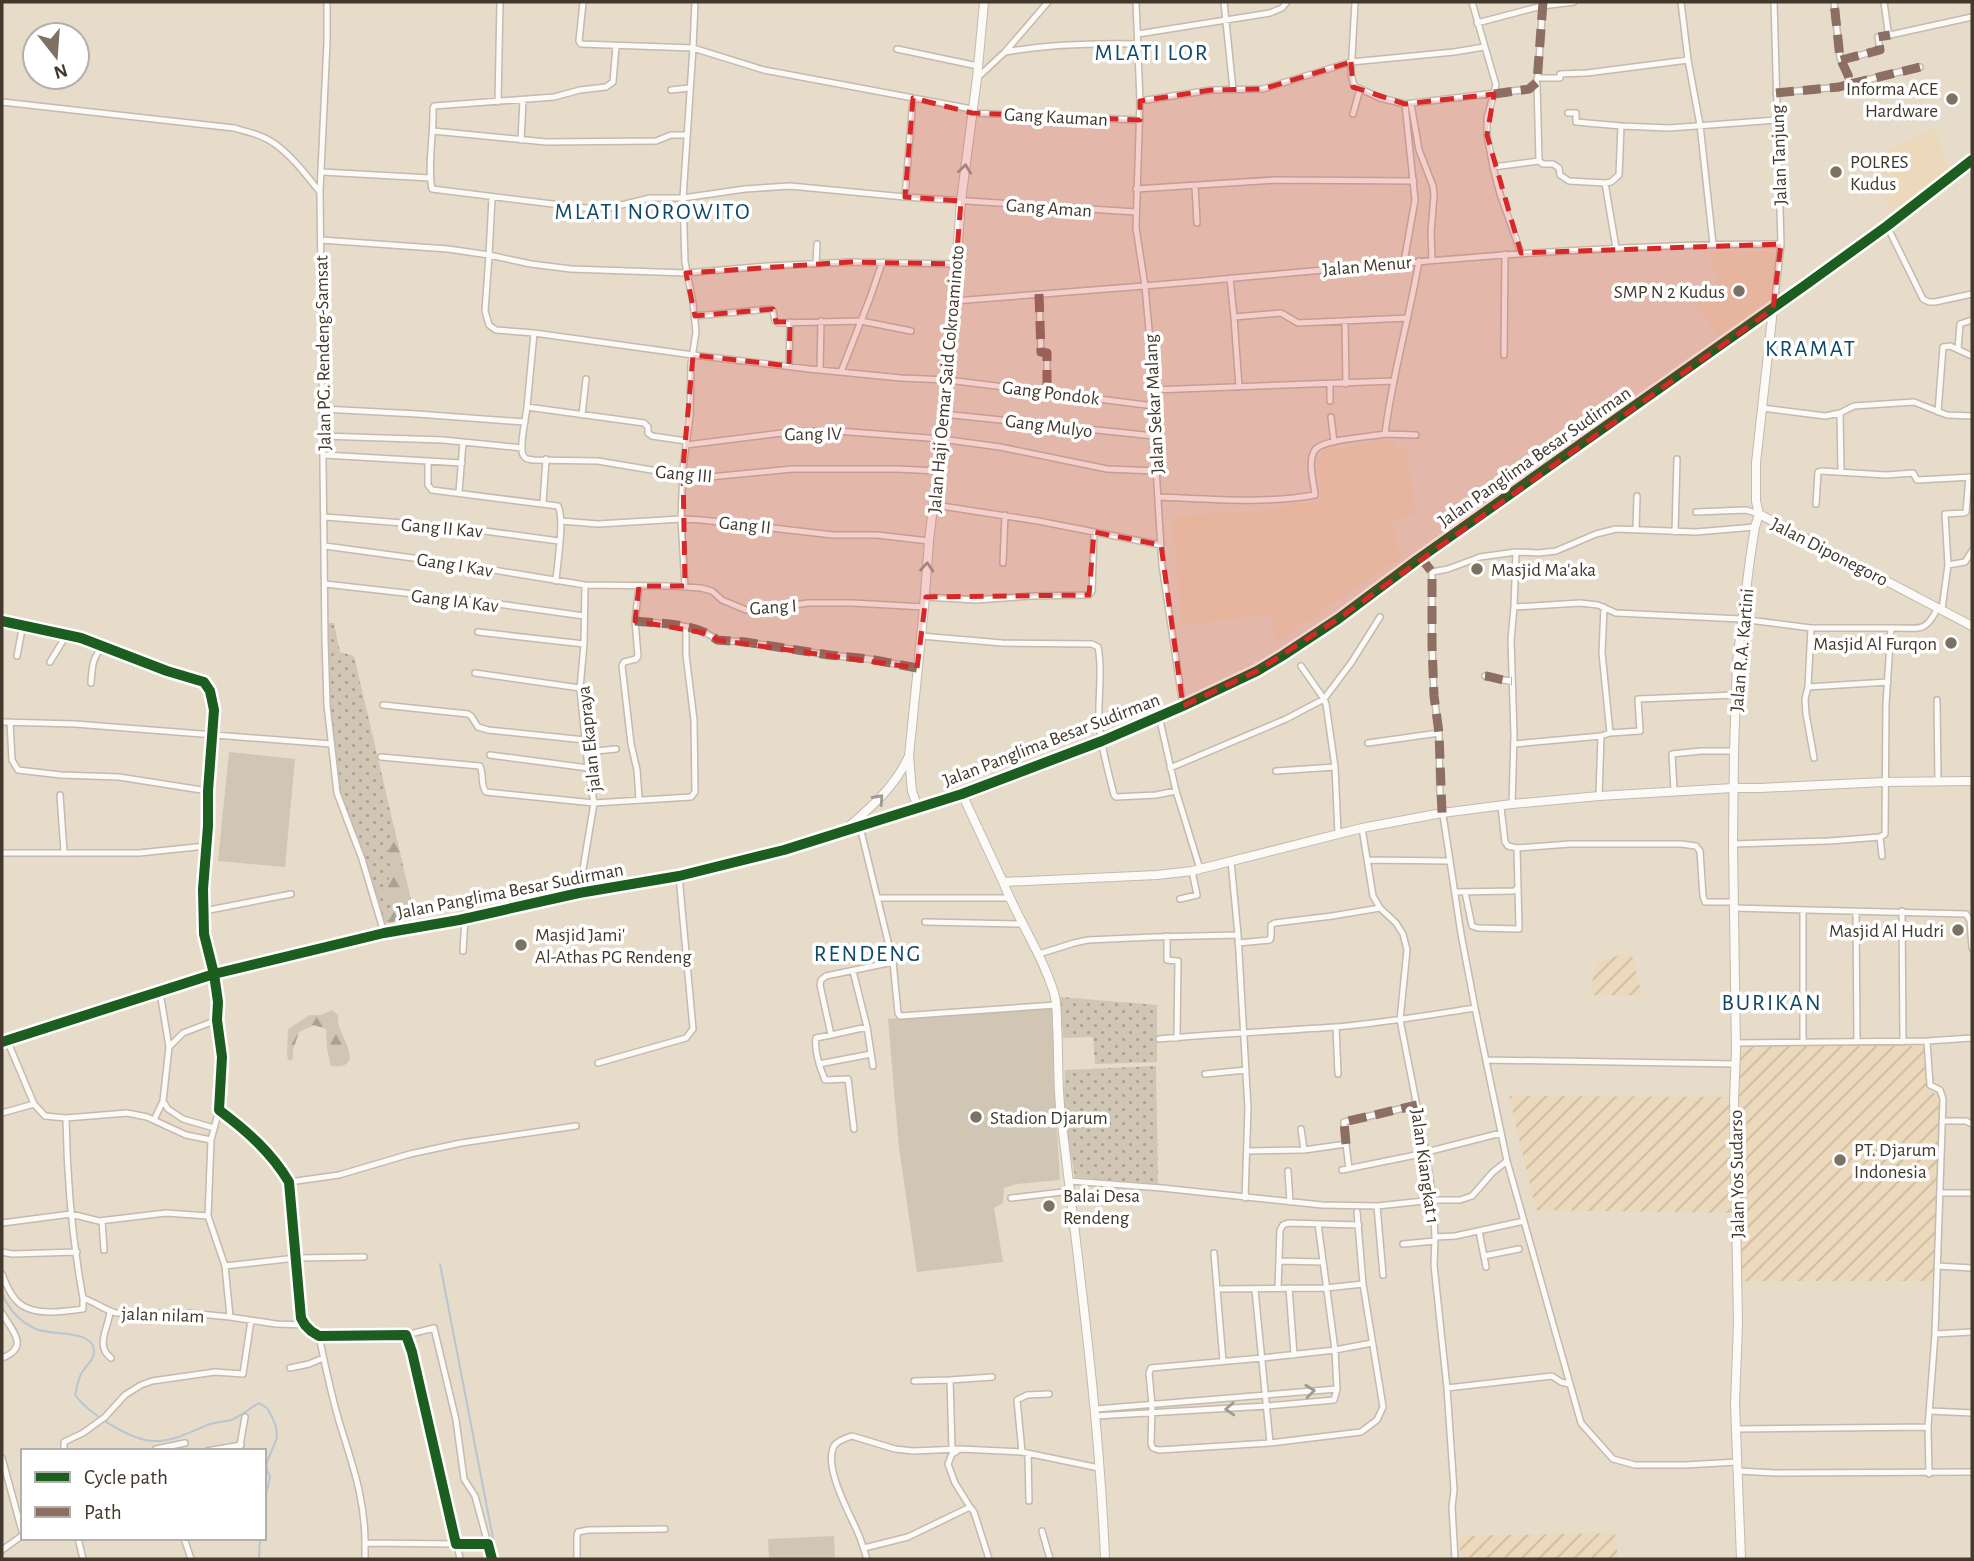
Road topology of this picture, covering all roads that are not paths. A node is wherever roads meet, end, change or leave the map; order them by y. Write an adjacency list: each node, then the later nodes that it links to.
1 (327, 2): 62 (street, Jalan PG. Rendeng-Samsat)
2 (500, 2): 47 (street)
3 (583, 2): 24 (street, Gang Kauman)
4 (695, 2): 26 (street)
5 (984, 2): 32 (main road, Jalan Haji Oemar Said Cokroaminoto)
6 (1048, 2): 28 (street)
7 (1136, 2): 21 (street, Jalan Sekar Malang)
8 (1224, 2): 19 (street)
9 (1287, 2): 19 (street)
10 (1355, 2): 31 (street)
11 (1472, 2): 20 (street)
12 (1574, 2): 17 (street)
13 (1681, 2): 29 (street)
14 (1774, 2): 41 (street, Jalan Tanjung)
15 (1834, 2): 30 (street)
16 (1884, 2): 22 (street)
17 (1542, 4): 20 (street); 35 (street)
18 (1972, 17): 22 (street)
19 (1226, 20): 21 (street); 40 (street)
20 (1477, 23): 25 (street)
21 (1138, 34): 23 (street, Jalan Sekar Malang)
22 (1890, 35): 30 (street)
23 (1138, 44): 28 (street); 45 (street, Jalan Sekar Malang)
24 (617, 46): 26 (street, Gang Kauman); 44 (street)
25 (1484, 47): 31 (street); 42 (street)
26 (693, 48): 37 (street); 43 (street, Gang Kauman)
27 (897, 49): 32 (street)
28 (1005, 52): 34 (street)
29 (1688, 60): 35 (street); 54 (street)
30 (1841, 60): 36 (street)
31 (1351, 62): 38 (street); 40 (street)
32 (978, 66): 34 (main road, Jalan Haji Oemar Said Cokroaminoto)
33 (1920, 67): 36 (street)
34 (977, 78): 49 (main road, Jalan Haji Oemar Said Cokroaminoto)
35 (1537, 80): 42 (street); 60 (street)
36 (1850, 84): 41 (street)
37 (689, 88): 39 (street); 57 (street)
38 (1360, 89): 48 (street); 51 (street)
39 (671, 90)
40 (1233, 90): 45 (street)
41 (1776, 93): 53 (street, Jalan Tanjung)
42 (1494, 94): 48 (street); 61 (street)
43 (913, 98): 49 (street, Gang Kauman); 69 (street)
44 (523, 100): 47 (street); 58 (street)
45 (1140, 101): 52 (street, Jalan Sekar Malang)
46 (2, 102): 68 (street)
47 (498, 102): 56 (street)
48 (1408, 104): 64 (street); 84 (street)
49 (972, 111): 52 (street, Gang Kauman); 72 (main road, Jalan Haji Oemar Said Cokroaminoto, one-way to 49)
50 (1568, 113): 55 (street)
51 (1353, 114)
52 (1140, 120): 67 (street, Jalan Sekar Malang)
53 (1777, 120): 54 (street); 79 (street, Jalan Tanjung)
54 (1700, 125): 55 (street); 78 (street)
55 (1621, 126): 65 (street)
56 (433, 131): 58 (street); 63 (street)
57 (686, 135): 58 (street); 71 (street)
58 (521, 140)
59 (1972, 160): 75 (main road, Jalan Panglima Besar Sudirman)
60 (1539, 161): 61 (street); 65 (street)
61 (1493, 167): 81 (street)
62 (322, 172): 63 (street); 68 (street, Jalan PG. Rendeng-Samsat)
63 (430, 177): 70 (street, Gang Aman)
64 (1414, 181): 66 (street); 86 (street)
65 (1605, 183): 80 (street)
66 (1195, 186): 67 (street); 74 (street)
67 (1136, 189): 73 (street, Jalan Sekar Malang)
68 (320, 192): 76 (street, Jalan PG. Rendeng-Samsat)
69 (905, 197): 71 (street, Gang Aman); 72 (street, Gang Aman)
70 (492, 198): 71 (street, Gang Aman); 83 (street)
71 (683, 198): 90 (street)
72 (961, 201): 73 (street, Gang Aman); 89 (main road, Jalan Haji Oemar Said Cokroaminoto)
73 (1136, 212): 92 (street, Jalan Sekar Malang)
74 (1197, 223)
75 (1887, 226): 94 (street); 96 (main road, Jalan Panglima Besar Sudirman)
76 (321, 240): 83 (street); 126 (street, Jalan PG. Rendeng-Samsat)
77 (817, 244): 88 (street)
78 (1713, 244): 79 (street, Jalan Menur); 80 (street, Jalan Menur)
79 (1781, 244): 96 (street, Jalan Tanjung)
80 (1616, 248): 81 (street, Jalan Menur)
81 (1521, 253): 82 (street, Jalan Menur)
82 (1506, 254): 84 (street, Jalan Menur); 109 (street)
83 (489, 255): 90 (street); 106 (street, Gang Pondok)
84 (1432, 260): 85 (street, Jalan Menur)
85 (1419, 261): 86 (street, Jalan Menur); 99 (street)
86 (1404, 262): 91 (street, Jalan Menur)
87 (882, 263): 88 (street); 89 (street); 102 (street)
88 (816, 264): 90 (street)
89 (956, 264): 95 (main road, Jalan Haji Oemar Said Cokroaminoto)
90 (686, 273): 97 (street)
91 (1230, 278): 92 (street, Jalan Menur); 98 (street)
92 (1144, 286): 93 (street, Jalan Menur); 120 (street, Jalan Sekar Malang)
93 (1039, 294): 95 (street, Jalan Menur); 121 (street)
94 (1972, 294)
95 (954, 301): 115 (main road, Jalan Haji Oemar Said Cokroaminoto)
96 (1773, 309): 125 (main road, Jalan Diponegoro); 175 (main road, Jalan Panglima Besar Sudirman)
97 (695, 316): 104 (street); 108 (street)
98 (1234, 317): 103 (street); 119 (street)
99 (1408, 318): 103 (street); 116 (street)
100 (1972, 320): 107 (street)
101 (821, 321): 102 (street); 104 (street); 112 (street)
102 (861, 321): 105 (street); 113 (street)
103 (1345, 321): 118 (street)
104 (790, 322): 111 (street)
105 (911, 331)
106 (534, 333): 108 (street, Gang Pondok); 124 (street)
107 (1958, 349): 110 (street); 127 (street)
108 (693, 355): 111 (street, Gang Pondok); 141 (street)
109 (1504, 355)
110 (1972, 356)
111 (789, 366): 112 (street, Gang Pondok)
112 (820, 370): 113 (street, Gang Pondok)
113 (841, 372): 115 (street, Gang Pondok)
114 (586, 379): 130 (street)
115 (948, 380): 121 (street, Gang Pondok); 129 (main road, Jalan Haji Oemar Said Cokroaminoto)
116 (1393, 382): 118 (street); 134 (street)
117 (1331, 384): 118 (street); 119 (street); 122 (street)
118 (1346, 384)
119 (1239, 387): 120 (street)
120 (1153, 390): 123 (street, Jalan Sekar Malang)
121 (1047, 392): 123 (street, Gang Pondok)
122 (1330, 401)
123 (1154, 406): 137 (street, Jalan Sekar Malang)
124 (527, 407): 130 (street, Gang IV); 133 (street)
125 (1762, 408): 128 (street); 160 (main road, Jalan Diponegoro)
126 (323, 409): 133 (street); 136 (street, Jalan PG. Rendeng-Samsat)
127 (1938, 412): 128 (street); 131 (street)
128 (1840, 413): 150 (street)
129 (943, 414): 137 (street, Gang Mulyo); 138 (main road, Jalan Haji Oemar Said Cokroaminoto)
130 (582, 415): 141 (street, Gang IV)
131 (1972, 416)
132 (1331, 417): 140 (street)
133 (525, 422): 142 (street)
134 (1385, 434): 135 (street); 140 (street)
135 (1416, 435)
136 (323, 436): 139 (street); 143 (street, Jalan PG. Rendeng-Samsat)
137 (1154, 436): 149 (street, Jalan Sekar Malang)
138 (941, 439): 141 (street, Gang IV); 148 (main road, Jalan Haji Oemar Said Cokroaminoto); 149 (street, Gang IV)
139 (463, 442): 142 (street); 147 (street)
140 (1334, 442): 155 (street)
141 (686, 443): 151 (street)
142 (522, 448): 144 (street, Gang III)
143 (324, 455): 146 (street); 162 (street, Jalan PG. Rendeng-Samsat)
144 (546, 459): 151 (street, Gang III); 156 (street)
145 (1677, 459): 168 (street)
146 (428, 461): 147 (street); 153 (street)
147 (462, 463): 153 (street)
148 (937, 471): 151 (street, Gang III); 158 (main road, Jalan Haji Oemar Said Cokroaminoto)
149 (1157, 471): 155 (street, Jalan Sekar Malang)
150 (1841, 471): 152 (street); 157 (street)
151 (682, 476): 163 (street)
152 (1971, 477): 177 (street)
153 (459, 492): 156 (street)
154 (1637, 496): 166 (street)
155 (1158, 497): 171 (street, Jalan Sekar Malang)
156 (543, 503): 164 (street)
157 (1816, 504)
158 (934, 505): 161 (street); 170 (main road, Jalan Haji Oemar Said Cokroaminoto)
159 (1696, 512): 160 (street)
160 (1759, 514): 165 (main road, Jalan R.A. Kartini); 188 (main road, Jalan Diponegoro)
161 (1005, 515): 167 (street); 176 (street)
162 (325, 517): 169 (street, Gang II Kav); 172 (street, Jalan PG. Rendeng-Samsat)
163 (681, 519): 164 (street, Gang II); 170 (street, Gang II); 183 (street)
164 (561, 521): 169 (street)
165 (1755, 527): 168 (street); 191 (main road, Jalan R.A. Kartini)
166 (1636, 530): 168 (street); 174 (street)
167 (1094, 532): 171 (street); 184 (street)
168 (1675, 532)
169 (559, 541): 179 (street)
170 (929, 541): 184 (main road, Jalan Haji Oemar Said Cokroaminoto, one-way to 170)
171 (1161, 545): 219 (street, Jalan Sekar Malang)
172 (325, 546): 179 (street, Gang I Kav); 180 (street, Jalan PG. Rendeng-Samsat)
173 (1972, 551): 177 (street)
174 (1516, 552): 178 (street); 186 (street)
175 (1417, 560): 178 (street); 219 (main road, Jalan Panglima Besar Sudirman)
176 (1003, 563)
177 (1948, 565): 188 (street)
178 (1432, 572): 224 (street)
179 (556, 581): 181 (street, Gang I Kav)
180 (325, 584): 189 (street, Gang IA Kav); 230 (street, Jalan PG. Rendeng-Samsat)
181 (585, 585): 182 (street, Gang I); 189 (street, jalan Ekapraya)
182 (639, 586): 183 (street, Gang I); 193 (street)
183 (685, 586): 185 (street, Gang I)
184 (925, 597): 185 (main road, Jalan Haji Oemar Said Cokroaminoto)
185 (925, 607): 201 (main road, Jalan Haji Oemar Said Cokroaminoto)
186 (1514, 607): 187 (street); 210 (street)
187 (1604, 607): 191 (street); 225 (street)
188 (1940, 608): 195 (main road, Jalan Diponegoro); 198 (street)
189 (584, 616): 202 (street, jalan Ekapraya)
190 (1380, 617): 216 (street)
191 (1741, 619): 197 (street); 215 (main road, Jalan R.A. Kartini)
192 (2, 621): 194 (street)
193 (635, 621): 196 (street); 253 (street)
194 (23, 624): 200 (street); 204 (street)
195 (1972, 626)
196 (686, 628): 207 (street); 253 (street)
197 (1811, 628): 198 (street); 213 (street)
198 (1891, 628): 211 (street)
199 (478, 632): 202 (street)
200 (67, 634): 203 (street); 205 (street)
201 (921, 636): 207 (main road, Jalan Haji Oemar Said Cokroaminoto); 228 (street)
202 (584, 644): 214 (street, jalan Ekapraya)
203 (105, 646): 212 (street); 223 (street)
204 (17, 656)
205 (50, 662)
206 (1301, 666): 216 (street)
207 (917, 668): 236 (main road, Jalan Haji Oemar Said Cokroaminoto)
208 (475, 673): 214 (street)
209 (1485, 676): 210 (street)
210 (1512, 681): 231 (street)
211 (1888, 682): 213 (street); 245 (street)
212 (91, 683)
213 (1808, 687): 238 (street)
214 (580, 688): 227 (street, jalan Ekapraya)
215 (1735, 695): 225 (street); 233 (main road, Jalan R.A. Kartini)
216 (1324, 699): 239 (street); 241 (street)
217 (1937, 699): 243 (street)
218 (383, 705): 227 (street)
219 (1183, 706): 220 (main road, Jalan Panglima Besar Sudirman)
220 (1159, 716): 228 (main road, Jalan Panglima Besar Sudirman); 241 (street)
221 (2, 722): 222 (street)
222 (10, 722): 223 (street); 247 (street)
223 (212, 733): 230 (street); 247 (street)
224 (1439, 733): 229 (street); 258 (street)
225 (1610, 733): 226 (street)
226 (1601, 736): 231 (street); 252 (street)
227 (585, 740): 234 (street, jalan Ekapraya)
228 (1102, 741): 248 (street); 250 (main road, Jalan Panglima Besar Sudirman)
229 (1368, 743)
230 (331, 744): 292 (street, Jalan PG. Rendeng-Samsat)
231 (1514, 744): 255 (street)
232 (615, 749): 234 (street)
233 (1734, 751): 246 (main road, Jalan R.A. Kartini); 249 (street)
234 (586, 752): 240 (street, jalan Ekapraya)
235 (490, 755): 240 (street)
236 (909, 756): 257 (main road, Jalan Haji Oemar Said Cokroaminoto); 261 (main road, one-way to 236)
237 (381, 757): 254 (street)
238 (1814, 758)
239 (1335, 767): 242 (street); 262 (street)
240 (588, 768): 254 (street, jalan Ekapraya)
241 (1170, 768): 248 (street)
242 (1276, 771)
243 (1938, 781): 244 (main road); 245 (main road)
244 (1972, 781)
245 (1885, 782): 246 (main road); 263 (street)
246 (1733, 788): 249 (main road); 264 (main road, Jalan Yos Sudarso)
247 (208, 791): 265 (street)
248 (1176, 791): 273 (street)
249 (1674, 791): 252 (main road)
250 (962, 794): 257 (main road, Jalan Panglima Besar Sudirman); 275 (main road)
251 (60, 795): 267 (street)
252 (1599, 796): 255 (main road)
253 (639, 799): 254 (street)
254 (594, 803): 278 (street, jalan Ekapraya)
255 (1512, 804): 256 (main road)
256 (1501, 807): 258 (main road); 266 (street)
257 (918, 808): 259 (main road, Jalan Panglima Besar Sudirman)
258 (1442, 813): 260 (main road); 272 (street)
259 (860, 827): 261 (main road, Jalan Panglima Besar Sudirman); 280 (street)
260 (1362, 828): 262 (main road); 270 (street, Jalan Kiangkat 1)
261 (841, 833): 274 (main road, Jalan Panglima Besar Sudirman)
262 (1338, 834): 271 (main road)
263 (1880, 837): 264 (street); 269 (street)
264 (1733, 844): 283 (main road, Jalan Yos Sudarso)
265 (206, 846): 267 (street); 286 (street)
266 (1517, 848): 276 (street); 283 (street)
267 (64, 852): 268 (street)
268 (2, 853)
269 (1882, 856)
270 (1367, 860): 272 (street); 284 (street, Jalan Kiangkat 1)
271 (1231, 861): 273 (main road); 293 (street)
272 (1450, 861): 277 (street)
273 (1196, 870): 275 (main road); 282 (street)
274 (679, 876): 278 (main road, Jalan Panglima Besar Sudirman); 323 (street)
275 (1003, 882): 281 (main road)
276 (1518, 888): 277 (street); 277 (street)
277 (1461, 892): 304 (street)
278 (579, 893): 289 (main road, Jalan Panglima Besar Sudirman)
279 (291, 894): 286 (street)
280 (878, 898): 281 (street); 299 (street)
281 (1010, 898): 291 (main road)
282 (1180, 899)
283 (1734, 905): 285 (street); 319 (main road, Jalan Yos Sudarso)
284 (1380, 908): 295 (street); 306 (street, Jalan Kiangkat 1)
285 (1803, 910): 287 (street); 317 (street)
286 (204, 911): 301 (street)
287 (1856, 911): 288 (street); 315 (street)
288 (1902, 911): 296 (street); 318 (street)
289 (465, 919): 292 (main road, Jalan Panglima Besar Sudirman); 297 (street)
290 (925, 922): 291 (street)
291 (1022, 924): 298 (main road)
292 (384, 933): 301 (main road, Jalan Panglima Besar Sudirman)
293 (1238, 935): 294 (street); 295 (street)
294 (1167, 936): 298 (street); 311 (street)
295 (1238, 943): 309 (street)
296 (1972, 948)
297 (463, 951)
298 (1039, 954): 303 (main road)
299 (893, 962): 300 (street); 303 (street)
300 (853, 971): 307 (street); 310 (street)
301 (214, 974): 302 (main road, Jalan Panglima Besar Sudirman); 305 (street)
302 (160, 992): 314 (main road, Jalan Panglima Besar Sudirman); 320 (street)
303 (1056, 1005): 351 (main road)
304 (1475, 1008): 306 (street); 322 (street)
305 (217, 1020): 320 (street); 333 (street)
306 (1400, 1020): 308 (street); 332 (street, Jalan Kiangkat 1)
307 (867, 1027): 310 (street); 321 (street)
308 (1336, 1027): 309 (street); 329 (street)
309 (1243, 1033): 311 (street); 327 (street)
310 (831, 1035): 324 (street)
311 (1177, 1038): 313 (street)
312 (1972, 1038): 316 (street)
313 (1159, 1039)
314 (4, 1041): 331 (street)
315 (1857, 1041): 317 (street); 318 (street)
316 (1927, 1041): 318 (street); 337 (street)
317 (1803, 1042): 319 (street)
318 (1903, 1042)
319 (1736, 1043): 325 (main road, Jalan Yos Sudarso)
320 (169, 1047): 330 (street)
321 (871, 1054): 324 (street); 326 (street)
322 (1486, 1060): 325 (street); 343 (street)
323 (598, 1063)
324 (820, 1064): 341 (street)
325 (1736, 1064): 429 (main road, Jalan Yos Sudarso)
326 (873, 1066)
327 (1246, 1070): 328 (street); 347 (street)
328 (1205, 1074)
329 (1338, 1074)
330 (163, 1101): 336 (street); 340 (street)
331 (34, 1104): 334 (street); 335 (street)
332 (1418, 1105): 345 (street); 348 (street, Jalan Kiangkat 1)
333 (219, 1110): 340 (street); 352 (street)
334 (2, 1113)
335 (66, 1118): 336 (street); 362 (street)
336 (154, 1120): 344 (street)
337 (1942, 1121): 338 (street); 354 (street)
338 (1972, 1124)
339 (576, 1126): 352 (street)
340 (214, 1128): 344 (street)
341 (854, 1129)
342 (1301, 1129): 346 (street)
343 (1501, 1133): 348 (street); 349 (street)
344 (211, 1140): 363 (street)
345 (1346, 1144): 346 (street); 348 (street)
346 (1304, 1150): 347 (street)
347 (1247, 1151): 357 (street)
348 (1426, 1152): 358 (street, Jalan Kiangkat 1)
349 (1507, 1161): 358 (street); 364 (street)
350 (1287, 1171): 359 (street)
351 (1070, 1181): 353 (main road); 357 (street)
352 (289, 1182): 379 (street)
353 (1071, 1191): 356 (street); 424 (main road)
354 (1940, 1193): 355 (street); 383 (street)
355 (1972, 1193)
356 (1011, 1198)
357 (1245, 1198): 359 (street)
358 (1433, 1200): 360 (street); 370 (street, Jalan Kiangkat 1)
359 (1290, 1202): 360 (street)
360 (1377, 1206): 387 (street)
361 (1357, 1212): 368 (street)
362 (71, 1214): 365 (street); 366 (street); 375 (street)
363 (208, 1216): 365 (street); 382 (street)
364 (1524, 1220): 369 (street); 416 (street)
365 (102, 1221): 373 (street)
366 (2, 1223)
367 (1318, 1224): 368 (street); 380 (street); 381 (street)
368 (1359, 1225): 388 (street)
369 (1479, 1231): 370 (street); 377 (street)
370 (1435, 1239): 371 (street); 417 (street, Jalan Kiangkat 1)
371 (1403, 1244)
372 (1519, 1249): 377 (street)
373 (104, 1250)
374 (2, 1252): 375 (street)
375 (77, 1252): 394 (street)
376 (1214, 1253): 392 (street)
377 (1484, 1256): 384 (street)
378 (364, 1257): 379 (street)
379 (296, 1258): 382 (street); 399 (street)
380 (1280, 1261): 381 (street); 389 (street)
381 (1323, 1262): 391 (street)
382 (225, 1266): 397 (street)
383 (1937, 1266): 385 (street); 401 (street)
384 (1486, 1267)
385 (1972, 1268)
386 (2, 1274): 394 (street)
387 (1383, 1275)
388 (1363, 1284): 391 (street); 404 (street)
389 (1278, 1288): 390 (street); 393 (street)
390 (1289, 1288): 391 (street); 406 (street)
391 (1326, 1288): 405 (street)
392 (1217, 1289): 393 (street); 411 (street)
393 (1255, 1290): 410 (street)
394 (83, 1298): 395 (street, jalan nilam)
395 (110, 1312): 397 (street, jalan nilam); 408 (street)
396 (2, 1313): 407 (street)
397 (230, 1317): 398 (street, jalan nilam)
398 (251, 1320): 399 (street, jalan nilam); 434 (street)
399 (304, 1325): 403 (street)
400 (1972, 1332): 401 (street)
401 (1935, 1334): 423 (street)
402 (406, 1335): 403 (street); 454 (street); 455 (street)
403 (319, 1336): 409 (street)
404 (1372, 1343): 405 (street); 432 (street)
405 (1335, 1350): 406 (street); 418 (street)
406 (1294, 1355): 410 (street)
407 (2, 1358)
408 (111, 1358)
409 (323, 1358): 412 (street); 453 (street)
410 (1262, 1358): 411 (street); 420 (street)
411 (1223, 1362): 421 (street)
412 (290, 1368)
413 (992, 1377): 414 (street)
414 (950, 1380): 415 (street); 437 (street)
415 (914, 1381)
416 (1569, 1384): 417 (street); 441 (street)
417 (1447, 1388): 469 (street, Jalan Kiangkat 1)
418 (1337, 1389): 420 (street, one-way to 418); 422 (street)
419 (1049, 1394): 439 (street)
420 (1266, 1396): 421 (street); 422 (street)
421 (1152, 1405): 424 (street); 425 (street)
422 (1267, 1406): 425 (street, one-way to 425); 432 (street)
423 (1930, 1412): 426 (street); 428 (street)
424 (1096, 1413): 425 (street); 442 (main road)
425 (1152, 1413): 432 (street)
426 (1972, 1413)
427 (245, 1417): 433 (street)
428 (1928, 1427): 429 (street); 444 (street)
429 (1736, 1429): 441 (main road, Jalan Yos Sudarso)
430 (153, 1439): 435 (street)
431 (186, 1443): 436 (street)
432 (1270, 1443)
433 (240, 1448)
434 (64, 1449)
435 (156, 1449)
436 (160, 1449)
437 (952, 1449): 438 (street); 456 (street)
438 (960, 1449): 439 (street); 446 (street)
439 (1025, 1453): 442 (street); 445 (street)
440 (2, 1458): 447 (street)
441 (1737, 1466): 444 (street); 470 (main road, Jalan Yos Sudarso)
442 (1099, 1468): 468 (main road)
443 (1972, 1472): 444 (street)
444 (1929, 1474)
445 (1029, 1501)
446 (970, 1507): 456 (street); 466 (street)
447 (21, 1528)
448 (665, 1529): 464 (street)
449 (1042, 1531): 467 (street)
450 (21, 1536): 457 (street)
451 (78, 1540): 459 (street)
452 (185, 1540): 458 (street)
453 (365, 1543): 454 (street); 461 (street)
454 (457, 1544): 455 (street); 462 (street)
455 (488, 1544): 463 (street)
456 (864, 1548): 465 (street)
457 (2, 1550)
458 (190, 1558): 460 (street)
459 (83, 1559)
460 (182, 1559)
461 (365, 1559)
462 (460, 1559)
463 (492, 1559)
464 (577, 1559)
465 (867, 1559)
466 (989, 1559)
467 (1050, 1559)
468 (1105, 1559)
469 (1455, 1559)
470 (1741, 1559)

